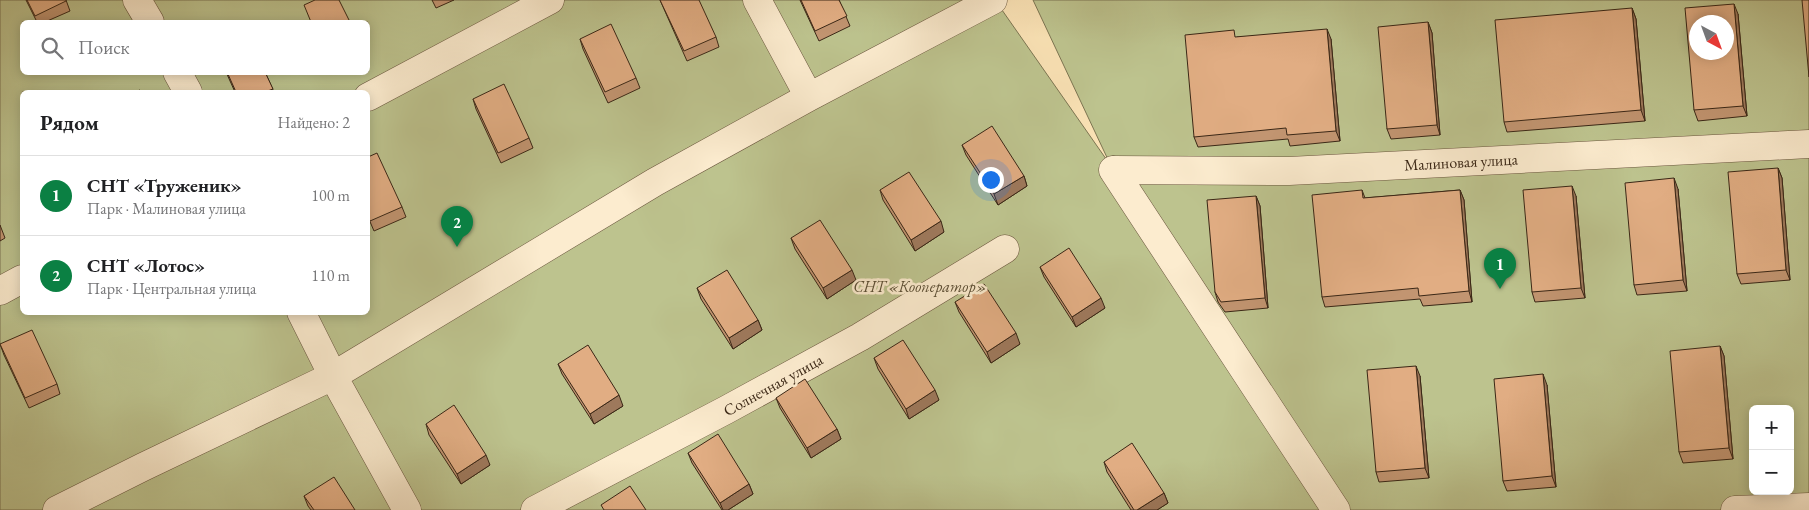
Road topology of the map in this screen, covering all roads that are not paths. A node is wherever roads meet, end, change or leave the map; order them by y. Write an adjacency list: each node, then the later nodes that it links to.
1 (138, 0): 5 (street)
2 (550, 0): 8 (street)
3 (757, 0): 9 (street)
4 (993, 0): 9 (street)
5 (149, 20)
6 (179, 75): 7 (street)
7 (187, 90)
8 (370, 96)
9 (809, 97): 15 (street)
10 (1809, 144): 20 (street, Малиновая улица)
11 (1005, 249): 19 (street, Солнечная улица)
12 (20, 280): 13 (street)
13 (0, 291)
14 (302, 315): 15 (street)
15 (333, 376): 17 (street); 18 (street)
16 (1809, 507): 21 (street)
17 (57, 510)
18 (407, 510)
19 (535, 510)
20 (1336, 510)
21 (1735, 510)

